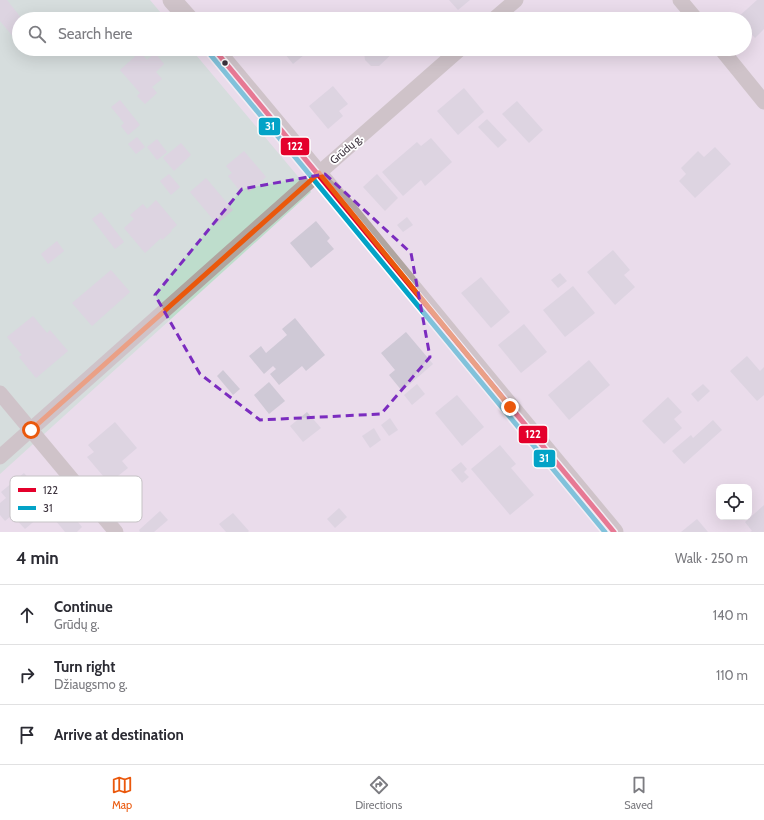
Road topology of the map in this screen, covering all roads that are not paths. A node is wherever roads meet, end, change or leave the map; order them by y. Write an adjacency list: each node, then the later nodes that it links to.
1 (172, 0): 4 (street)
2 (516, 0): 5 (street)
3 (680, 0): 6 (street)
4 (182, 12)
5 (502, 12)
6 (690, 12)
7 (220, 56): 11 (street)
8 (452, 56): 11 (street, Grūdų g.)
9 (726, 56): 10 (street)
10 (764, 102)
11 (319, 173): 13 (street, Grūdų g.); 18 (street)
12 (0, 393): 13 (street)
13 (31, 430): 14 (street, Grūdų g.); 15 (street)
14 (0, 457)
15 (69, 476)
16 (108, 522): 17 (street)
17 (116, 532)
18 (614, 532)

